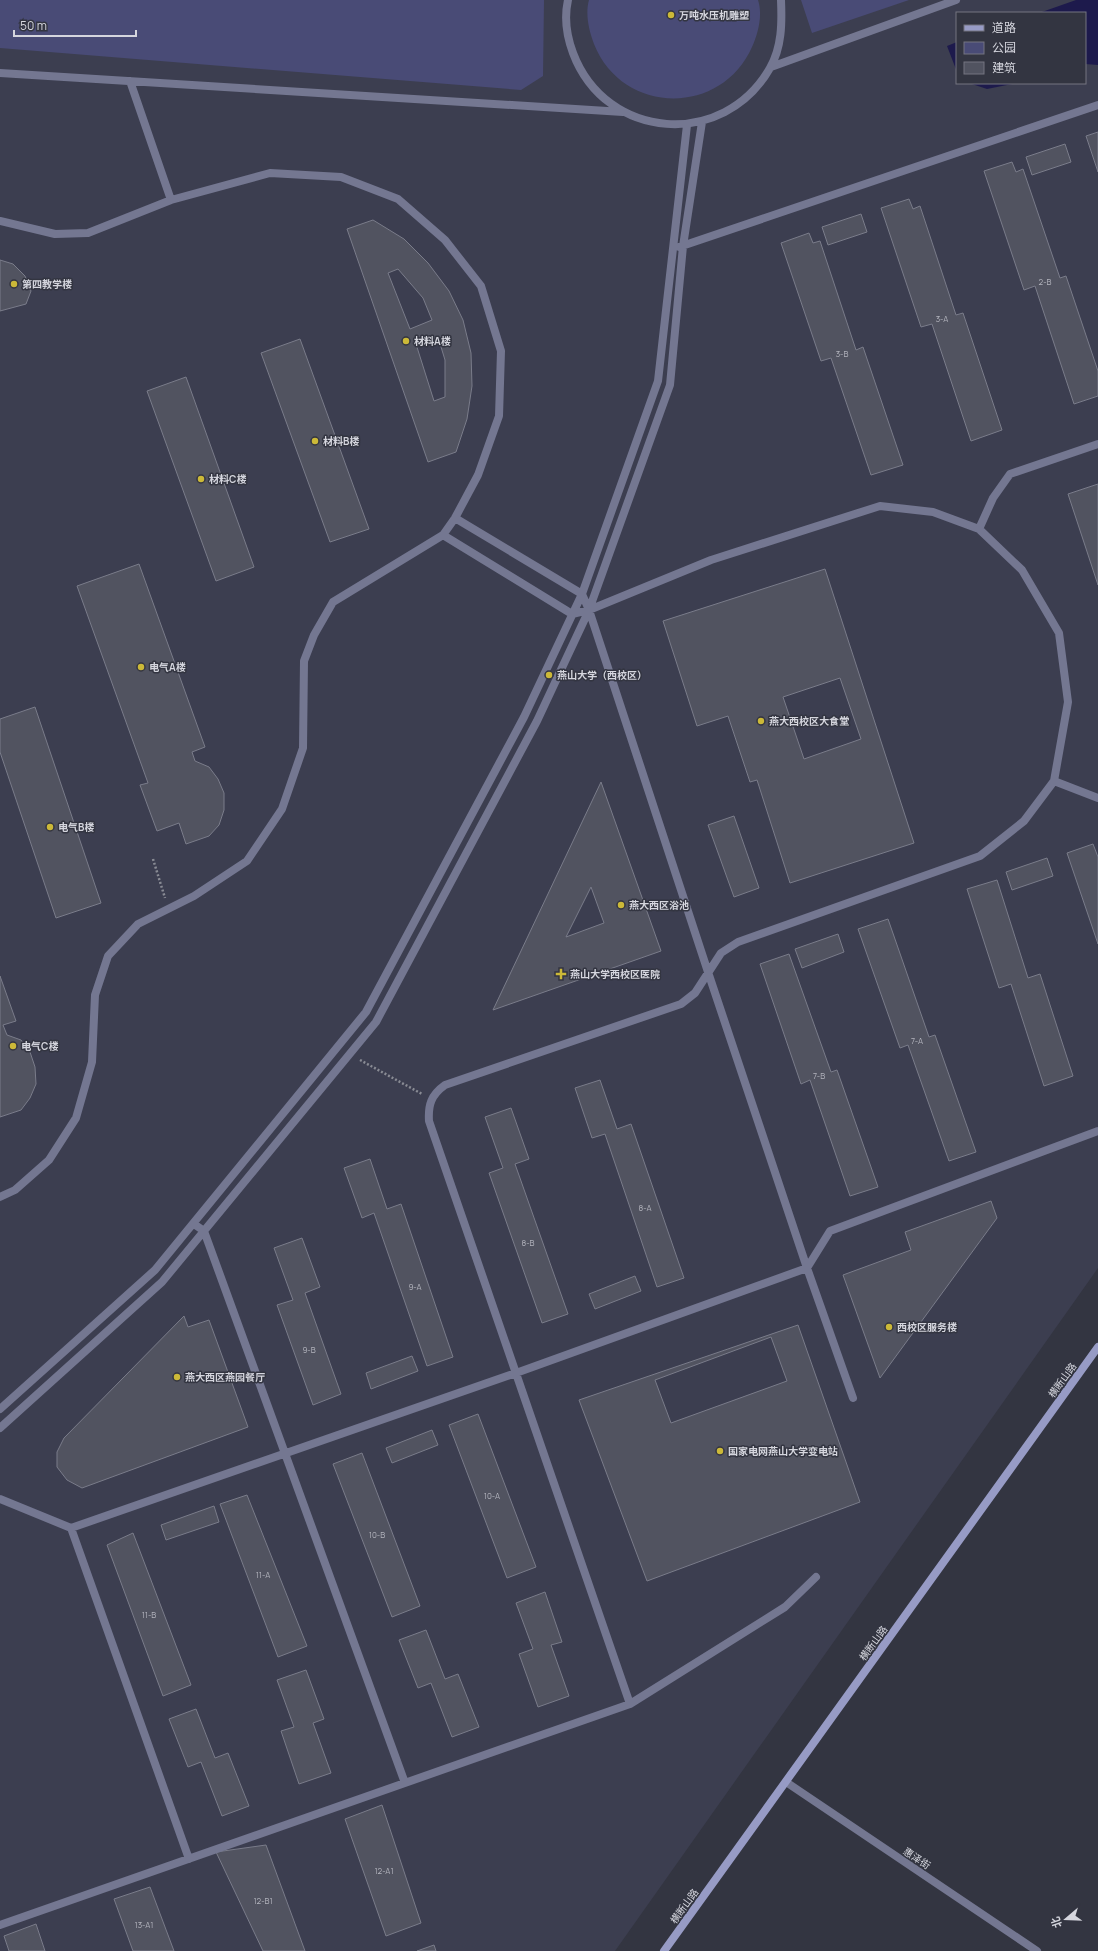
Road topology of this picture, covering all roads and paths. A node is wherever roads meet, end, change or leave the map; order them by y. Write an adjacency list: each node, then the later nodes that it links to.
1 (568, 0): 8 (street)
2 (781, 0): 4 (street)
3 (956, 0): 4 (street)
4 (771, 67): 9 (street)
5 (0, 73): 6 (street)
6 (130, 81): 8 (street); 11 (street)
7 (1098, 105): 13 (street)
8 (622, 112): 10 (street)
9 (702, 122): 10 (street); 13 (street)
10 (687, 124): 14 (street)
11 (171, 200): 12 (street); 16 (street)
12 (0, 221)
13 (683, 246): 14 (street); 20 (street)
14 (673, 250): 19 (street)
15 (1098, 444): 17 (street)
16 (455, 518): 18 (street); 19 (street)
17 (980, 530): 20 (street); 22 (street)
18 (443, 535): 21 (street); 25 (street)
19 (582, 594): 20 (street); 21 (street)
20 (589, 610): 21 (street); 26 (street); 27 (street)
21 (572, 614): 31 (street)
22 (1054, 781): 23 (street); 26 (street)
23 (1098, 798)
24 (153, 859): 25 (path)
25 (169, 909): 30 (street)
26 (708, 972): 28 (street); 33 (street)
27 (350, 1054): 28 (path); 32 (street)
28 (431, 1099): 35 (street)
29 (1098, 1131): 33 (street)
30 (0, 1197)
31 (194, 1224): 32 (street); 37 (street)
32 (204, 1232): 38 (street); 39 (street)
33 (807, 1268): 35 (street); 36 (street)
34 (1098, 1347): 44 (main road, 横断山路)
35 (516, 1373): 39 (street); 43 (street)
36 (853, 1398)
37 (0, 1409)
38 (0, 1428)
39 (284, 1454): 41 (street); 45 (street)
40 (0, 1499): 41 (street)
41 (71, 1528): 46 (street)
42 (816, 1578): 43 (street)
43 (630, 1704): 45 (street)
44 (786, 1782): 48 (main road, 横断山路); 49 (street, 惠泽街)
45 (405, 1783): 46 (street)
46 (189, 1859): 47 (street)
47 (0, 1925)
48 (664, 1951)
49 (1037, 1951)

